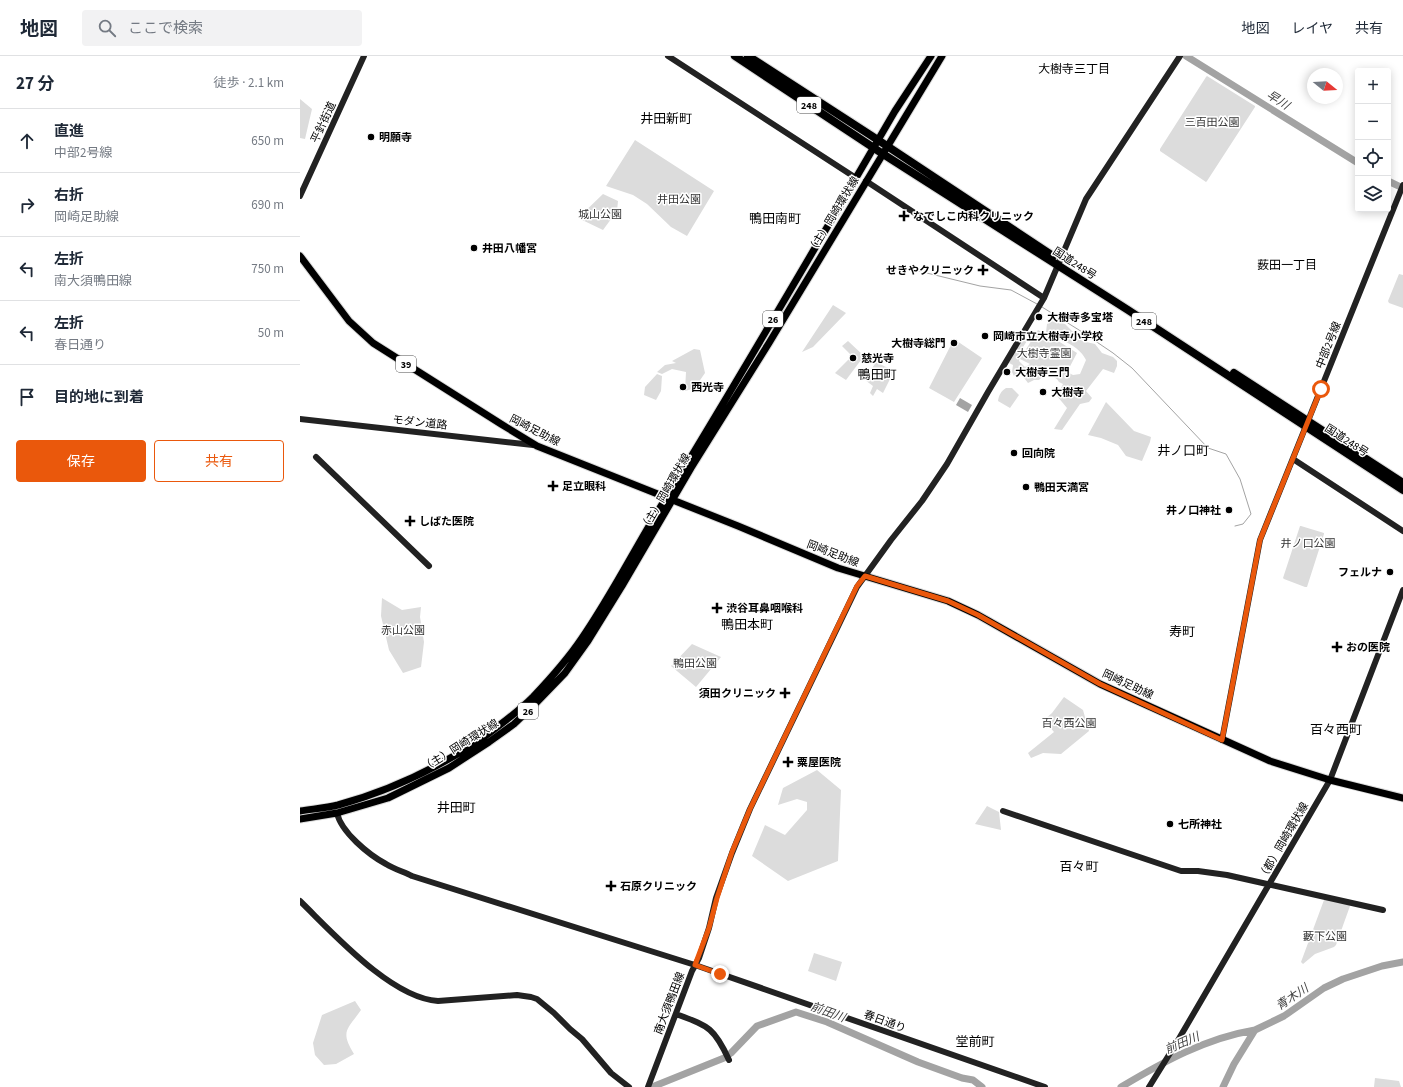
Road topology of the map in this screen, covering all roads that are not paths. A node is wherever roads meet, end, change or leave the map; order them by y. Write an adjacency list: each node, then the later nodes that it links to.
1 (364, 56): 13 (street, 平針街道)
2 (668, 56): 10 (street)
3 (735, 56): 8 (highway, 国道248号 / 248)
4 (748, 56): 8 (highway, 国道248号 / 248)
5 (931, 56): 8 (main road, （主）岡崎環状線 / 26)
6 (942, 56): 9 (main road, （主）岡崎環状線 / 26)
7 (1179, 57): 15 (street, 南大須鴨田線)
8 (876, 144): 9 (highway, 国道248号 / 248); 10 (main road, （主）岡崎環状線 / 26)
9 (885, 150): 11 (main road, （主）岡崎環状線 / 26); 15 (highway, 国道248号 / 248)
10 (856, 178): 24 (main road, （主）岡崎環状線 / 26)
11 (866, 182): 16 (street); 24 (main road, （主）岡崎環状線 / 26)
12 (1402, 188): 18 (street, 中部2号線)
13 (300, 196)
14 (300, 256): 19 (main road, 岡崎足助線 / 39)
15 (1059, 263): 16 (street, 南大須鴨田線); 18 (highway, 国道248号 / 248)
16 (1043, 300): 27 (street, 南大須鴨田線)
17 (300, 419): 19 (street, モダン道路)
18 (1307, 424): 21 (street, 中部2号線); 22 (highway, 国道248号 / 248); 23 (highway, 国道248号 / 248)
19 (537, 446): 24 (main road, 岡崎足助線 / 39)
20 (316, 457): 26 (street)
21 (1293, 459): 25 (street); 29 (street, 中部2号線)
22 (1403, 483)
23 (1403, 490)
24 (669, 499): 27 (main road, 岡崎足助線 / 39); 33 (main road, （主）岡崎環状線 / 26); 34 (main road, （主）岡崎環状線 / 26)
25 (1403, 531)
26 (429, 566)
27 (865, 576): 29 (main road, 岡崎足助線 / 39); 39 (street, 南大須鴨田線)
28 (1403, 590): 30 (street, （都）岡崎環状線)
29 (1222, 740): 30 (main road, 岡崎足助線 / 39)
30 (1330, 780): 31 (main road, 岡崎足助線 / 39); 36 (street, （都）岡崎環状線)
31 (1403, 798)
32 (1003, 810): 36 (street)
33 (300, 811)
34 (337, 813): 35 (main road, （主）岡崎環状線 / 26); 39 (street, 春日通り)
35 (300, 819)
36 (1269, 884): 38 (street); 45 (street, （都）岡崎環状線)
37 (300, 901): 43 (street)
38 (1383, 910)
39 (695, 965): 40 (street, 南大須鴨田線); 44 (street, 春日通り)
40 (676, 1014): 41 (street); 42 (street, 南大須鴨田線)
41 (728, 1057)
42 (649, 1084)
43 (628, 1087)
44 (1045, 1087)
45 (1148, 1087)

